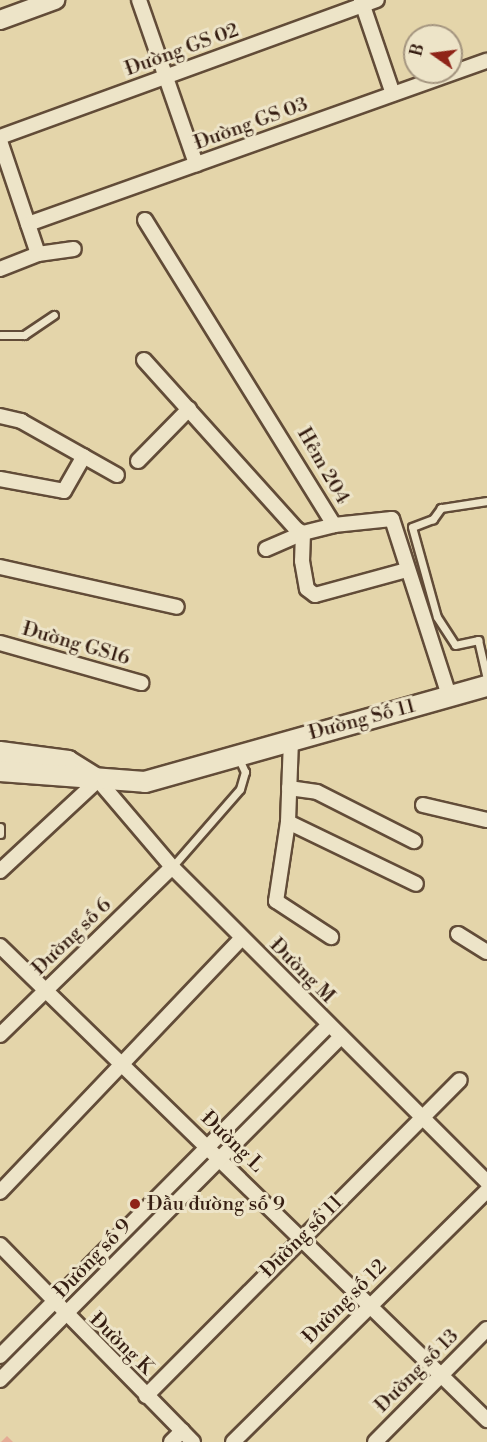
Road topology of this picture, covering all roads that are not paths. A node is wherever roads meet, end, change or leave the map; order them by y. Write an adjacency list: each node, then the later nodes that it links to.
1 (55, 0): 5 (street)
2 (139, 0): 7 (street)
3 (377, 0): 4 (street, Đường GS 02)
4 (362, 3): 7 (street, Đường GS 02); 8 (street)
5 (0, 20)
6 (487, 61): 8 (street, Đường GS 03)
7 (166, 77): 9 (street, Đường GS 02); 10 (street)
8 (393, 94): 10 (street, Đường GS 03)
9 (0, 139): 12 (street)
10 (196, 164): 12 (street, Đường GS 03)
11 (145, 220): 26 (street, Hẻm 204)
12 (28, 224): 14 (street)
13 (74, 249): 14 (street)
14 (38, 254): 15 (street)
15 (0, 269)
16 (54, 315): 17 (lane)
17 (0, 335)
18 (144, 360): 19 (street)
19 (189, 409): 22 (street); 27 (street)
20 (0, 416): 21 (street)
21 (84, 456): 23 (street); 24 (street)
22 (138, 461)
23 (117, 475)
24 (0, 479)
25 (487, 501): 33 (lane)
26 (334, 525): 27 (street); 30 (street, Hẻm 204)
27 (303, 533): 28 (street); 30 (street)
28 (266, 549)
29 (0, 567): 31 (street)
30 (407, 570): 38 (street, Hẻm 204)
31 (177, 607)
32 (487, 638): 33 (lane)
33 (478, 640): 35 (lane)
34 (0, 643): 36 (street, Đường GS16)
35 (487, 678)
36 (141, 683)
37 (487, 686): 38 (main road, Đường Số 11)
38 (449, 696): 39 (main road, Đường Số 11)
39 (291, 740): 41 (main road, Đường Số 11); 44 (street)
40 (0, 752): 43 (main road)
41 (237, 755): 43 (main road); 51 (lane)
42 (0, 771): 43 (main road)
43 (98, 780): 51 (street, Đường M); 52 (street)
44 (289, 788): 47 (street); 50 (street)
45 (423, 805): 46 (street)
46 (487, 820)
47 (288, 822): 53 (street); 55 (street)
48 (0, 827): 49 (lane)
49 (0, 834)
50 (414, 841)
51 (172, 867): 56 (street, Đường M); 59 (street, Đường số 6)
52 (0, 871)
53 (416, 884)
54 (458, 934): 58 (street)
55 (331, 937)
56 (242, 938): 60 (street, Đường M); 63 (street)
57 (0, 946): 59 (street, Đường L)
58 (487, 952)
59 (46, 988): 61 (street, Đường số 6); 63 (street, Đường L)
60 (329, 1026): 62 (street, Đường M); 66 (street, Đường số 9)
61 (0, 1035)
62 (341, 1037): 65 (street, Đường M); 67 (street, Đường số 9)
63 (125, 1065): 66 (street, Đường L); 70 (street)
64 (460, 1080): 65 (street, Đường số 11)
65 (420, 1120): 68 (street, Đường M); 71 (street, Đường số 11)
66 (207, 1145): 67 (street, Đường L); 73 (street, Đường số 9)
67 (219, 1156): 71 (street, Đường L); 75 (street, Đường số 9)
68 (487, 1182)
69 (487, 1191): 74 (street, Đường số 12)
70 (0, 1192)
71 (301, 1237): 74 (street, Đường L); 80 (street, Đường số 11)
72 (0, 1245): 73 (street, Đường K)
73 (52, 1302): 75 (street, Đường K); 77 (street, Đường số 9)
74 (370, 1304): 78 (street, Đường L); 85 (street, Đường số 12)
75 (65, 1317): 79 (street, Đường số 9); 80 (street, Đường K)
76 (487, 1329): 78 (street, Đường số 13)
77 (0, 1356)
78 (441, 1374): 81 (street, Đường L); 86 (street, Đường số 13)
79 (0, 1380)
80 (146, 1396): 82 (street, Đường K)
81 (487, 1419)
82 (182, 1431): 83 (street); 84 (street, Đường K)
83 (171, 1442)
84 (193, 1442)
85 (233, 1442)
86 (375, 1442)

